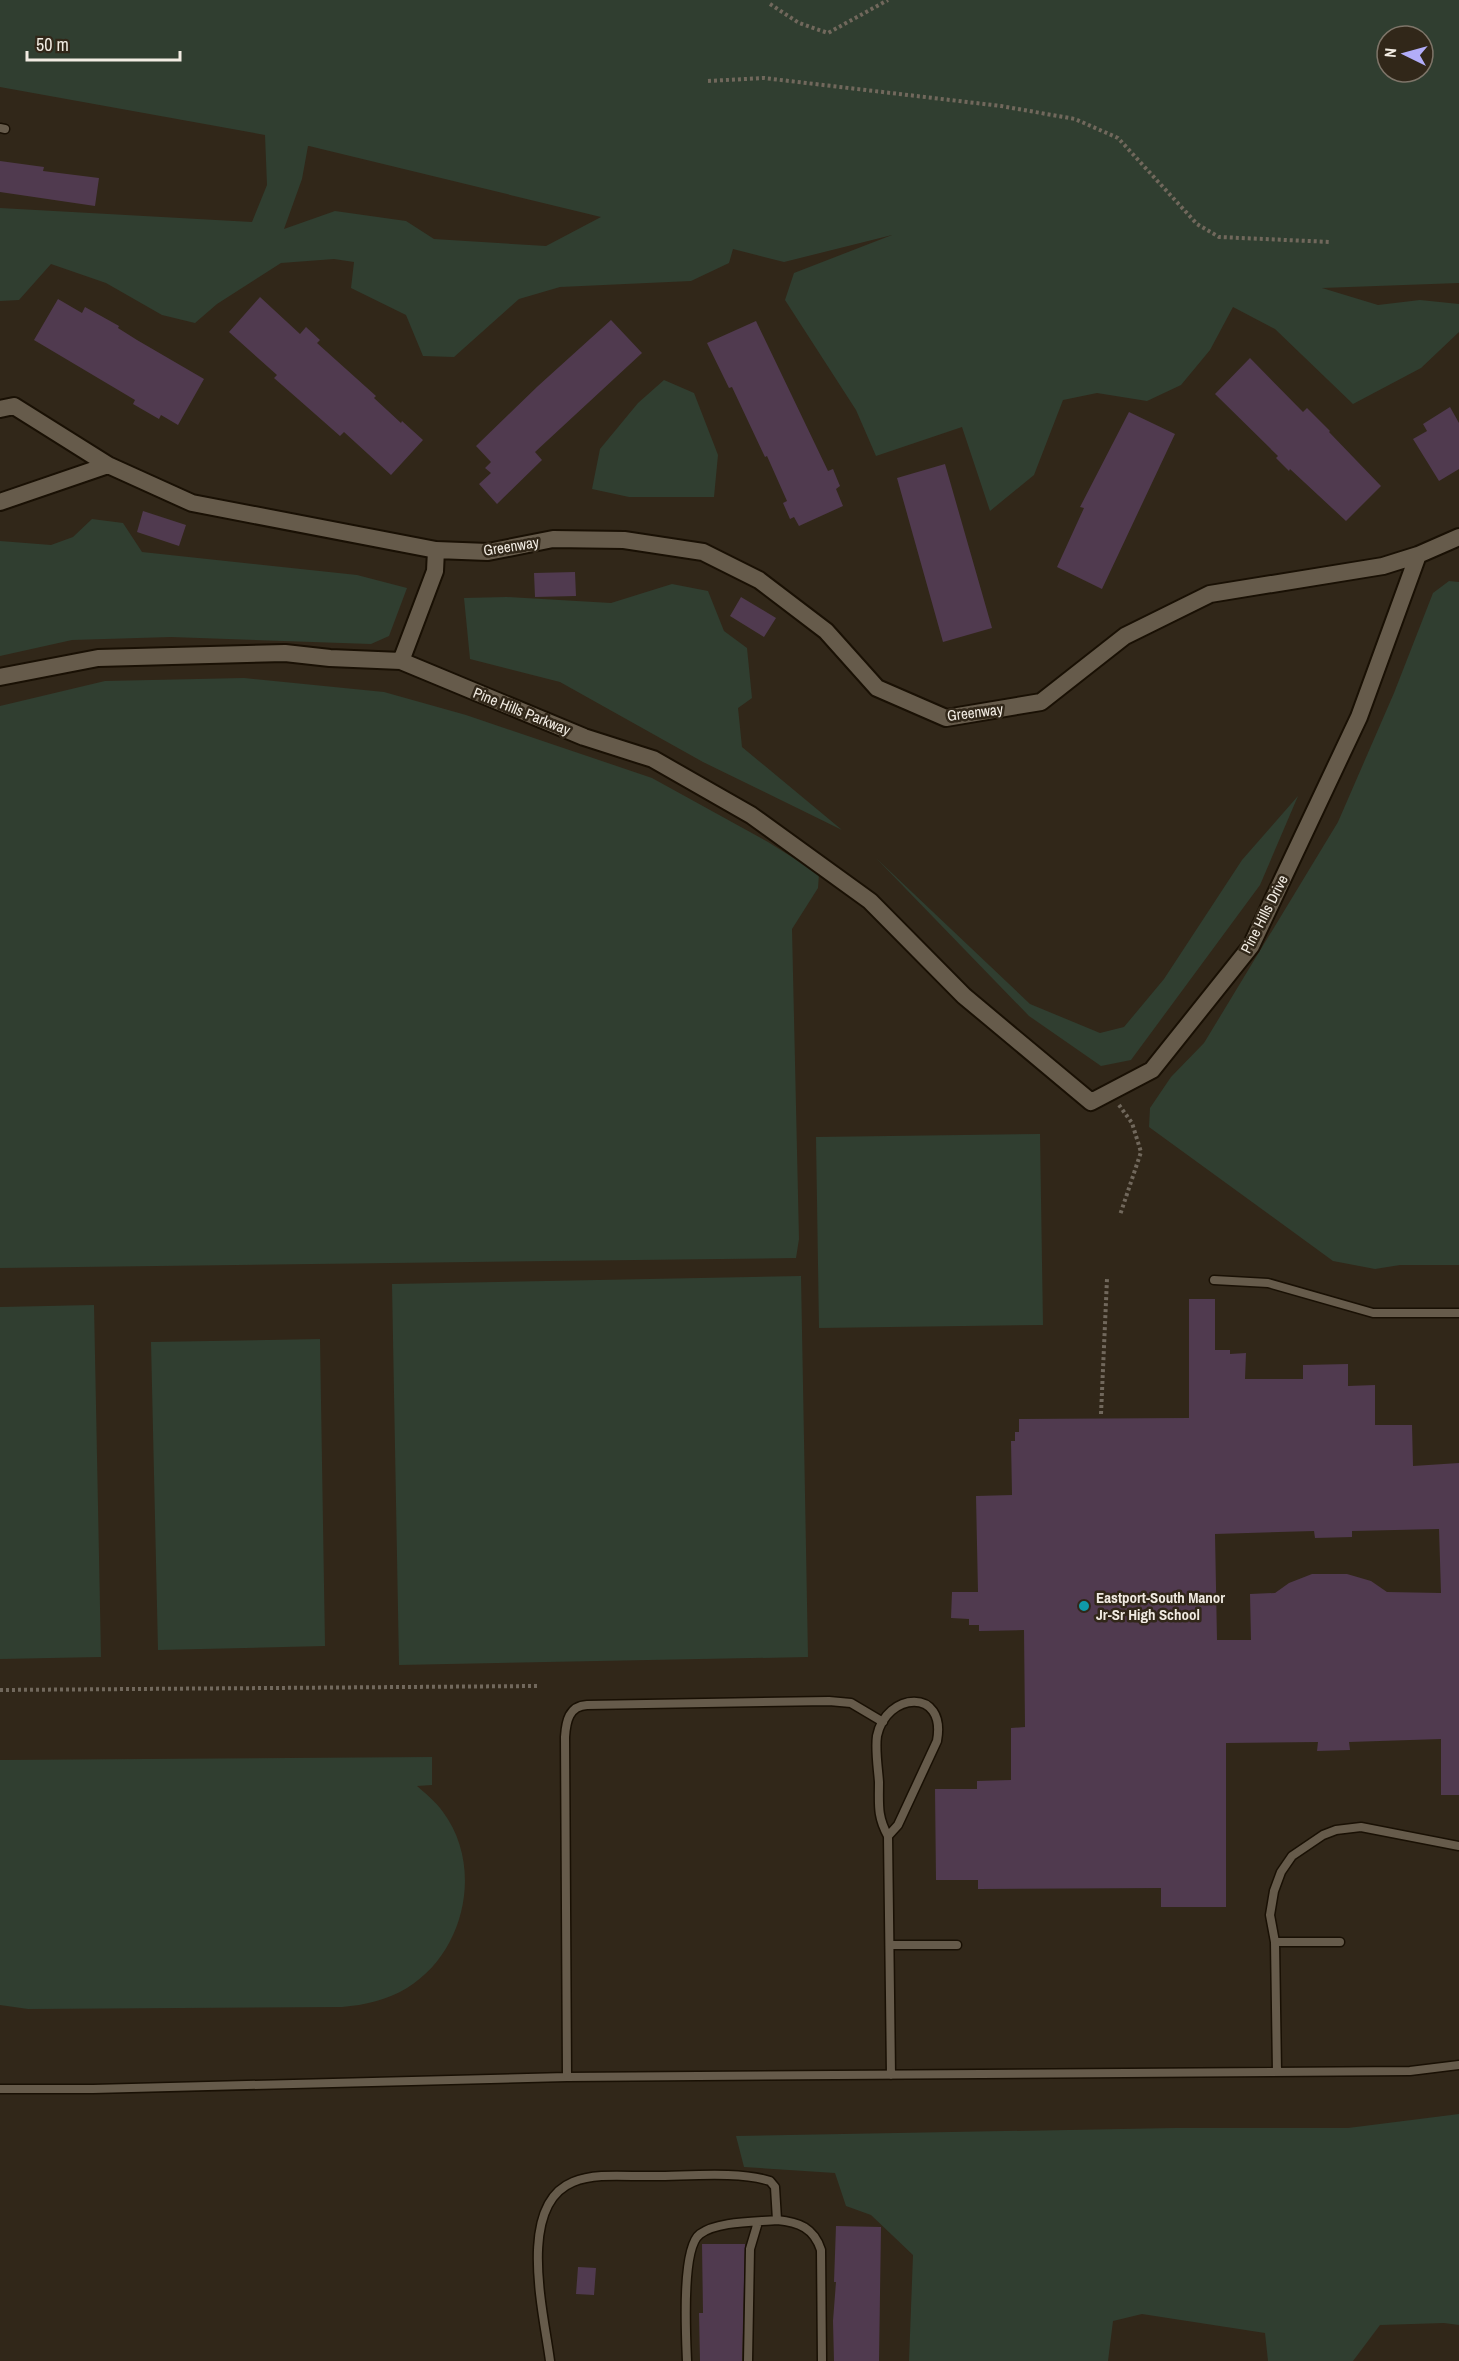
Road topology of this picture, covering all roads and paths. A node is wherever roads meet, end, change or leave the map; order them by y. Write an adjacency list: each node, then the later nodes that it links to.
1 (888, 0): 2 (path)
2 (770, 4)
3 (708, 81): 4 (path)
4 (1331, 242)
5 (0, 409): 6 (street, Greenway)
6 (108, 465): 7 (street); 9 (street, Greenway)
7 (0, 502)
8 (1459, 537): 10 (street, Greenway)
9 (436, 550): 10 (street, Greenway); 11 (street)
10 (1418, 555): 14 (street, Pine Hills Drive)
11 (401, 661): 12 (street, Pine Hills Parkway); 13 (street, Pine Hills Parkway)
12 (0, 677)
13 (964, 996): 14 (street, Pine Hills Drive)
14 (1111, 1092): 15 (path)
15 (1120, 1215)
16 (1107, 1279): 19 (path)
17 (1214, 1280): 18 (lane)
18 (1459, 1313)
19 (1101, 1414)
20 (538, 1686): 21 (path)
21 (0, 1690)
22 (883, 1722): 23 (lane); 23 (lane); 32 (lane)
23 (888, 1836): 27 (lane)
24 (1459, 1846): 25 (lane)
25 (1275, 1942): 26 (lane); 30 (lane)
26 (1340, 1942)
27 (890, 1945): 28 (lane); 31 (lane)
28 (957, 1945)
29 (1459, 2065): 30 (lane)
30 (1276, 2072): 31 (lane)
31 (891, 2074): 32 (lane)
32 (567, 2077): 33 (lane)
33 (0, 2089)
34 (777, 2220): 35 (lane); 36 (lane); 39 (lane)
35 (758, 2222): 37 (lane); 38 (lane)
36 (550, 2361)
37 (687, 2361)
38 (748, 2361)
39 (822, 2361)

